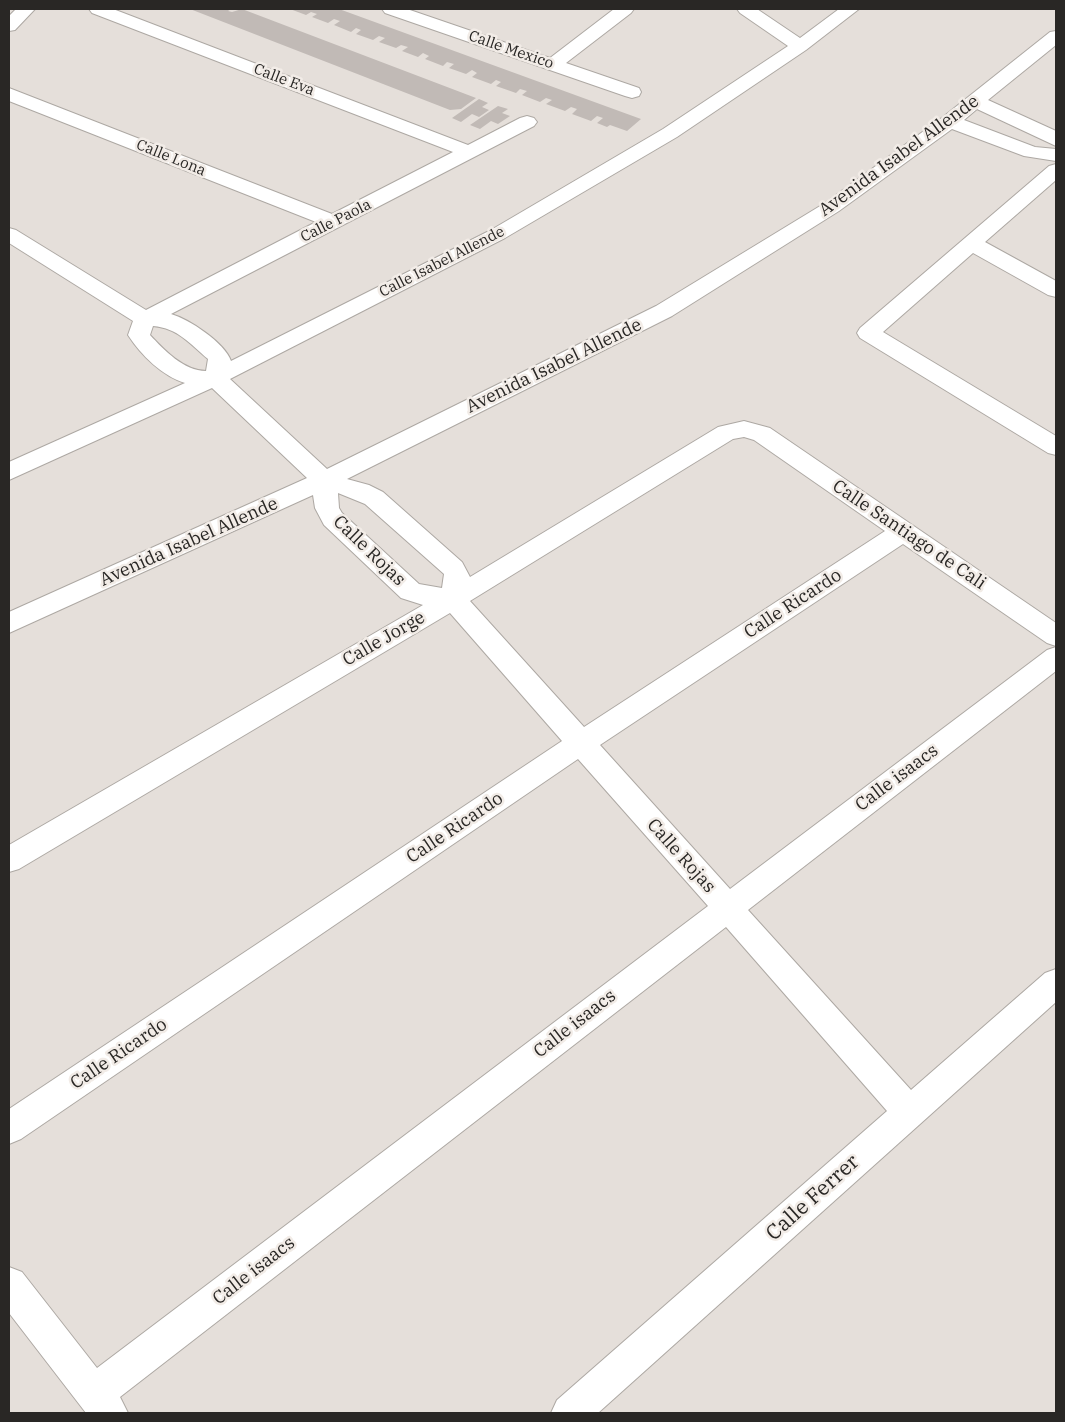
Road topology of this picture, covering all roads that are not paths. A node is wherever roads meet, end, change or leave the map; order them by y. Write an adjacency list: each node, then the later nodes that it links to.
1 (26, 9): 9 (street)
2 (98, 9): 19 (street, Calle Eva)
3 (391, 9): 8 (street, Calle Mexico)
4 (625, 9): 12 (street)
5 (746, 9): 11 (street)
6 (820, 9): 7 (street)
7 (845, 13): 11 (street, Calle Isabel Allende)
8 (425, 14): 12 (street, Calle Mexico)
9 (9, 26)
10 (1056, 36): 15 (street, Avenida Isabel Allende)
11 (800, 46): 27 (street, Calle Isabel Allende)
12 (553, 64): 13 (street, Calle Mexico)
13 (632, 92)
14 (9, 94): 22 (street, Calle Lona)
15 (974, 101): 16 (street, Avenida Isabel Allende); 18 (street)
16 (950, 121): 20 (street); 31 (street, Avenida Isabel Allende)
17 (527, 122): 19 (street, Calle Paola)
18 (1056, 140)
19 (470, 152): 22 (street, Calle Paola)
20 (1056, 155)
21 (1056, 170): 24 (street)
22 (334, 222): 26 (street, Calle Paola)
23 (9, 234): 26 (street)
24 (971, 243): 25 (street); 29 (street)
25 (1056, 290)
26 (144, 319): 27 (street); 27 (street)
27 (215, 378): 30 (street, Calle Isabel Allende); 31 (street)
28 (762, 434): 32 (street, Calle Santiago de Cali); 35 (street, Calle Jorge)
29 (1056, 447)
30 (9, 472)
31 (324, 480): 33 (street, Calle Rojas); 34 (street, Calle Rojas); 36 (street, Avenida Isabel Allende)
32 (904, 531): 37 (street, Calle Santiago de Cali); 39 (street, Calle Ricardo)
33 (412, 532): 34 (street); 35 (street, Calle Rojas)
34 (370, 553): 35 (street, Calle Rojas)
35 (453, 599): 39 (street, Calle Rojas); 40 (street, Calle Jorge)
36 (9, 623)
37 (1056, 636)
38 (1056, 657): 41 (street, Calle isaacs)
39 (581, 743): 41 (street, Calle Rojas); 44 (street, Calle Ricardo)
40 (9, 860)
41 (727, 907): 43 (street, Calle Rojas); 46 (street, Calle isaacs)
42 (1056, 983): 43 (street, Calle Ferrer)
43 (910, 1112): 47 (street, Calle Ferrer)
44 (9, 1128)
45 (9, 1285): 46 (street)
46 (102, 1403)
47 (570, 1413)

